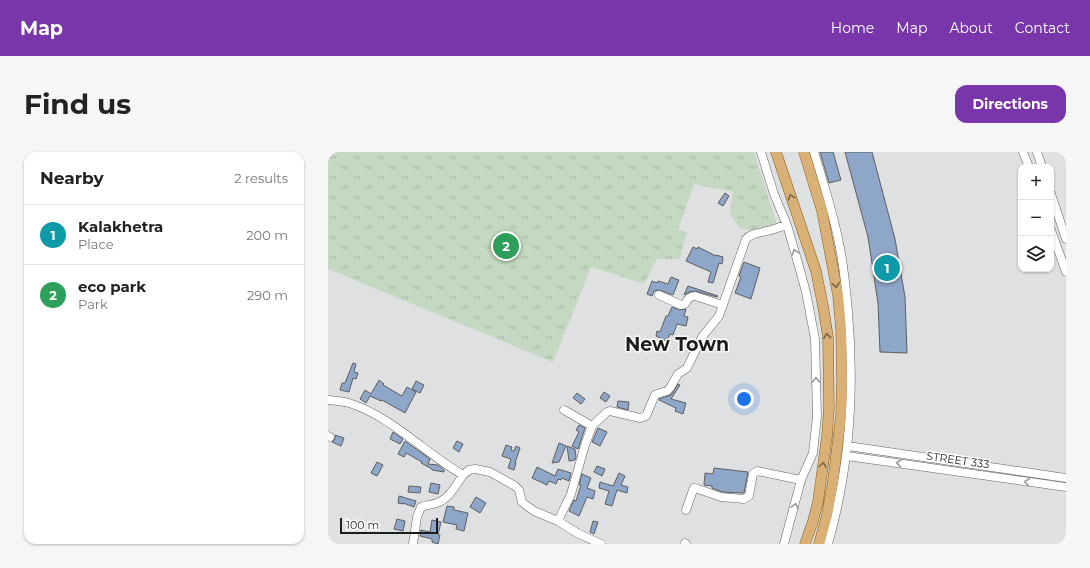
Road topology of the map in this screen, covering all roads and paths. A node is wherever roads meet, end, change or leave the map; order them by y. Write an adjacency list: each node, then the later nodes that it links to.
1 (761, 152): 10 (street)
2 (776, 152): 30 (main road, one-way to 2)
3 (804, 152): 31 (main road, one-way to 31)
4 (814, 152): 19 (street)
5 (1023, 152): 7 (street)
6 (1037, 152): 8 (street)
7 (1028, 164)
8 (1041, 164)
9 (1053, 200): 12 (street)
10 (787, 225): 15 (street); 23 (street, one-way to 10)
11 (1053, 236): 13 (street)
12 (1066, 239)
13 (1066, 272)
14 (659, 295): 15 (street)
15 (723, 305): 18 (street)
16 (328, 400): 21 (street)
17 (564, 410): 18 (street)
18 (592, 426): 26 (street)
19 (848, 446): 20 (street); 22 (street, STREET 333)
20 (847, 456): 24 (street, STREET 333, one-way to 20); 32 (street)
21 (463, 475): 26 (street); 27 (street)
22 (1066, 478)
23 (801, 480): 25 (street); 29 (street, one-way to 23)
24 (1066, 487)
25 (686, 510)
26 (558, 521): 28 (street)
27 (413, 544)
28 (601, 544)
29 (784, 544)
30 (805, 544)
31 (819, 544)
32 (828, 544)

